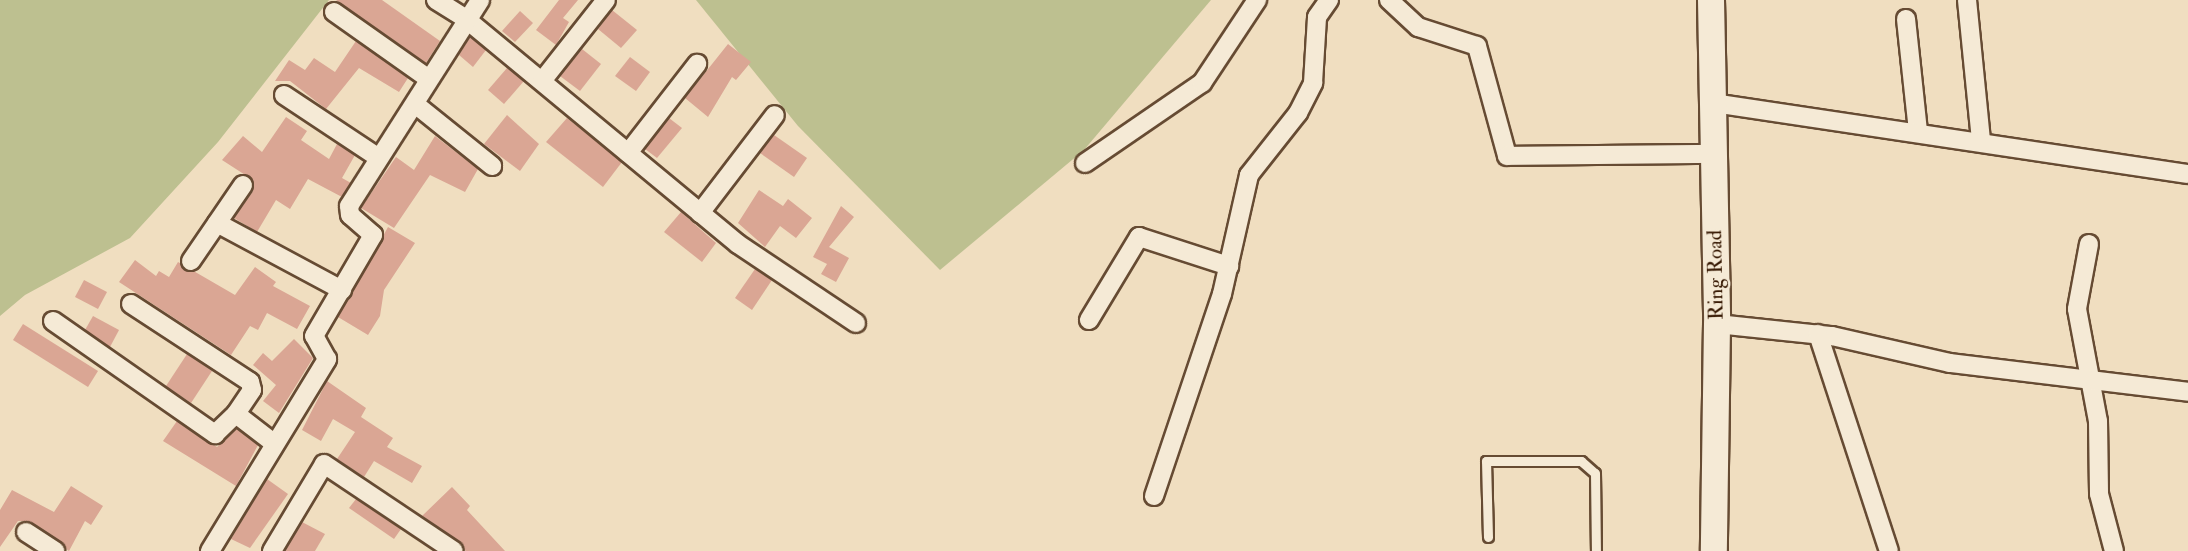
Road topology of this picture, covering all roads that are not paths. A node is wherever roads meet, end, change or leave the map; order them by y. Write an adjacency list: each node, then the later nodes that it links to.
1 (436, 0): 10 (street)
2 (480, 0): 10 (street)
3 (606, 0): 14 (street)
4 (1257, 0): 24 (street)
5 (1329, 0): 32 (street)
6 (1389, 0): 22 (street)
7 (1711, 0): 16 (street, Ring Road)
8 (1967, 0): 20 (street)
9 (334, 12): 13 (street)
10 (466, 19): 13 (street); 14 (street)
11 (1906, 19): 19 (street)
12 (697, 64): 21 (street)
13 (429, 79): 17 (street)
14 (542, 81): 21 (street)
15 (284, 95): 23 (street)
16 (1713, 103): 19 (street); 22 (street, Ring Road)
17 (415, 104): 23 (street); 25 (street)
18 (775, 115): 28 (street)
19 (1918, 131): 20 (street)
20 (1981, 140): 26 (street)
21 (628, 153): 28 (street)
22 (1712, 154): 38 (street, Ring Road)
23 (379, 158): 33 (street)
24 (1085, 163)
25 (492, 166)
26 (2188, 174)
27 (243, 185): 29 (street)
28 (700, 213): 37 (street)
29 (217, 223): 31 (street); 33 (street)
30 (2089, 244): 40 (street)
31 (191, 261)
32 (1229, 266): 35 (street); 44 (street)
33 (342, 290): 43 (street)
34 (131, 304): 42 (street)
35 (1089, 320)
36 (53, 321): 42 (street)
37 (856, 322)
38 (1717, 324): 39 (street); 52 (street, Ring Road)
39 (1818, 334): 40 (street); 53 (street)
40 (2090, 376): 41 (street); 54 (street)
41 (2188, 392)
42 (236, 414): 43 (street)
43 (275, 444): 48 (street)
44 (1154, 495)
45 (26, 532): 47 (street)
46 (1488, 537): 51 (lane)
47 (56, 551)
48 (210, 551)
49 (272, 551): 50 (street)
50 (454, 551)
51 (1596, 551)
52 (1714, 551)
53 (1889, 551)
54 (2114, 551)

